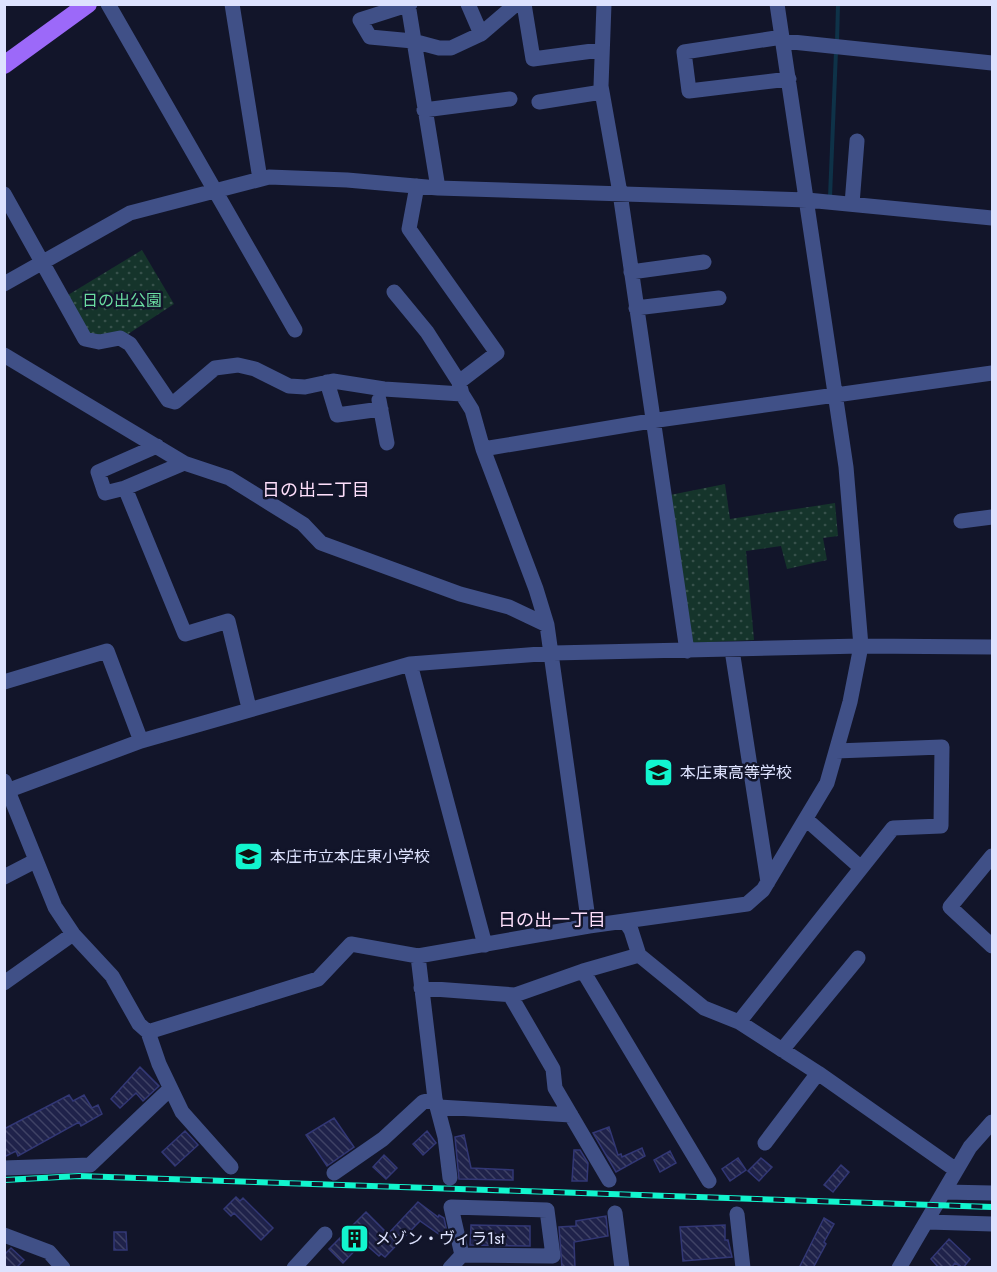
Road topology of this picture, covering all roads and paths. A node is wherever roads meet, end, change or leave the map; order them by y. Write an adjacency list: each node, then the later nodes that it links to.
1 (88, 4): 15 (main road)
2 (108, 4): 25 (street)
3 (231, 4): 22 (street)
4 (468, 4): 10 (street)
5 (516, 4): 10 (street)
6 (524, 4): 13 (street)
7 (604, 4): 13 (street)
8 (777, 4): 11 (street)
9 (408, 5): 12 (street); 12 (street)
10 (481, 34): 12 (street)
11 (782, 39): 14 (street); 16 (street); 16 (street)
12 (413, 40): 20 (street)
13 (600, 50): 17 (street)
14 (993, 63)
15 (4, 65)
16 (789, 79): 28 (street)
17 (602, 92): 19 (street); 26 (street)
18 (510, 99): 20 (street)
19 (539, 102)
20 (424, 110): 24 (street)
21 (857, 141): 29 (street)
22 (260, 179): 23 (street); 25 (street)
23 (417, 186): 24 (street); 43 (street)
24 (438, 188): 26 (street)
25 (215, 192): 31 (street); 38 (street)
26 (620, 193): 28 (street); 33 (street)
27 (4, 194): 31 (street)
28 (807, 200): 29 (street); 44 (street)
29 (852, 204): 30 (street)
30 (993, 218)
31 (43, 262): 34 (street); 41 (street)
32 (704, 262): 33 (street)
33 (631, 272): 37 (street)
34 (4, 284)
35 (394, 292): 43 (street)
36 (719, 298): 37 (street)
37 (636, 308): 46 (street)
38 (295, 330)
39 (4, 355): 48 (street)
40 (993, 373): 44 (street)
41 (327, 382): 42 (street); 45 (street)
42 (376, 388): 43 (street); 45 (street)
43 (460, 388): 49 (street)
44 (834, 394): 46 (street); 55 (street)
45 (381, 409): 47 (street)
46 (651, 421): 49 (street); 58 (street)
47 (387, 443)
48 (157, 446): 50 (street); 51 (street)
49 (483, 450): 54 (street)
50 (184, 462): 51 (street); 54 (street)
51 (125, 488): 62 (street)
52 (993, 517): 53 (street)
53 (961, 521)
54 (547, 625): 59 (street)
55 (861, 646): 56 (street); 57 (street); 64 (street)
56 (993, 647)
57 (732, 650): 58 (street); 71 (street)
58 (687, 651): 59 (street)
59 (553, 653): 60 (street); 73 (street)
60 (410, 664): 62 (street); 75 (street)
61 (4, 682): 63 (street)
62 (249, 708): 63 (street)
63 (141, 741): 65 (street)
64 (836, 751): 66 (street); 69 (street)
65 (6, 788): 68 (street)
66 (807, 820): 69 (street); 71 (street)
67 (993, 856): 76 (street)
68 (35, 861): 70 (street); 74 (street)
69 (860, 867): 84 (street)
70 (4, 878)
71 (768, 882): 72 (street)
72 (625, 921): 73 (street); 77 (street)
73 (589, 926): 75 (street)
74 (73, 934): 81 (street); 85 (street)
75 (485, 945): 78 (street)
76 (993, 946)
77 (639, 955): 80 (street); 84 (street)
78 (418, 956): 82 (street); 85 (street)
79 (858, 958): 86 (street)
80 (583, 971): 83 (street); 99 (street)
81 (4, 983)
82 (421, 988): 83 (street); 89 (street)
83 (510, 995): 90 (street)
84 (739, 1022): 86 (street)
85 (148, 1032): 88 (street)
86 (782, 1050): 87 (street)
87 (818, 1073): 92 (street); 95 (street)
88 (170, 1089): 93 (street); 94 (street)
89 (437, 1103): 90 (street); 96 (street); 97 (street)
90 (571, 1115): 98 (street)
91 (993, 1122): 95 (street)
92 (765, 1143)
93 (231, 1167)
94 (4, 1168)
95 (956, 1170): 100 (street)
96 (334, 1173)
97 (450, 1178)
98 (609, 1180)
99 (709, 1181)
100 (945, 1192): 101 (street); 104 (street)
101 (993, 1193)
102 (615, 1213): 112 (street)
103 (737, 1214): 113 (street)
104 (928, 1222): 105 (street); 114 (street)
105 (993, 1224)
106 (325, 1234): 110 (street)
107 (4, 1235): 109 (street)
108 (462, 1255): 108 (street); 111 (street)
109 (63, 1268)
110 (294, 1268)
111 (450, 1268)
112 (622, 1268)
113 (743, 1268)
114 (900, 1268)

